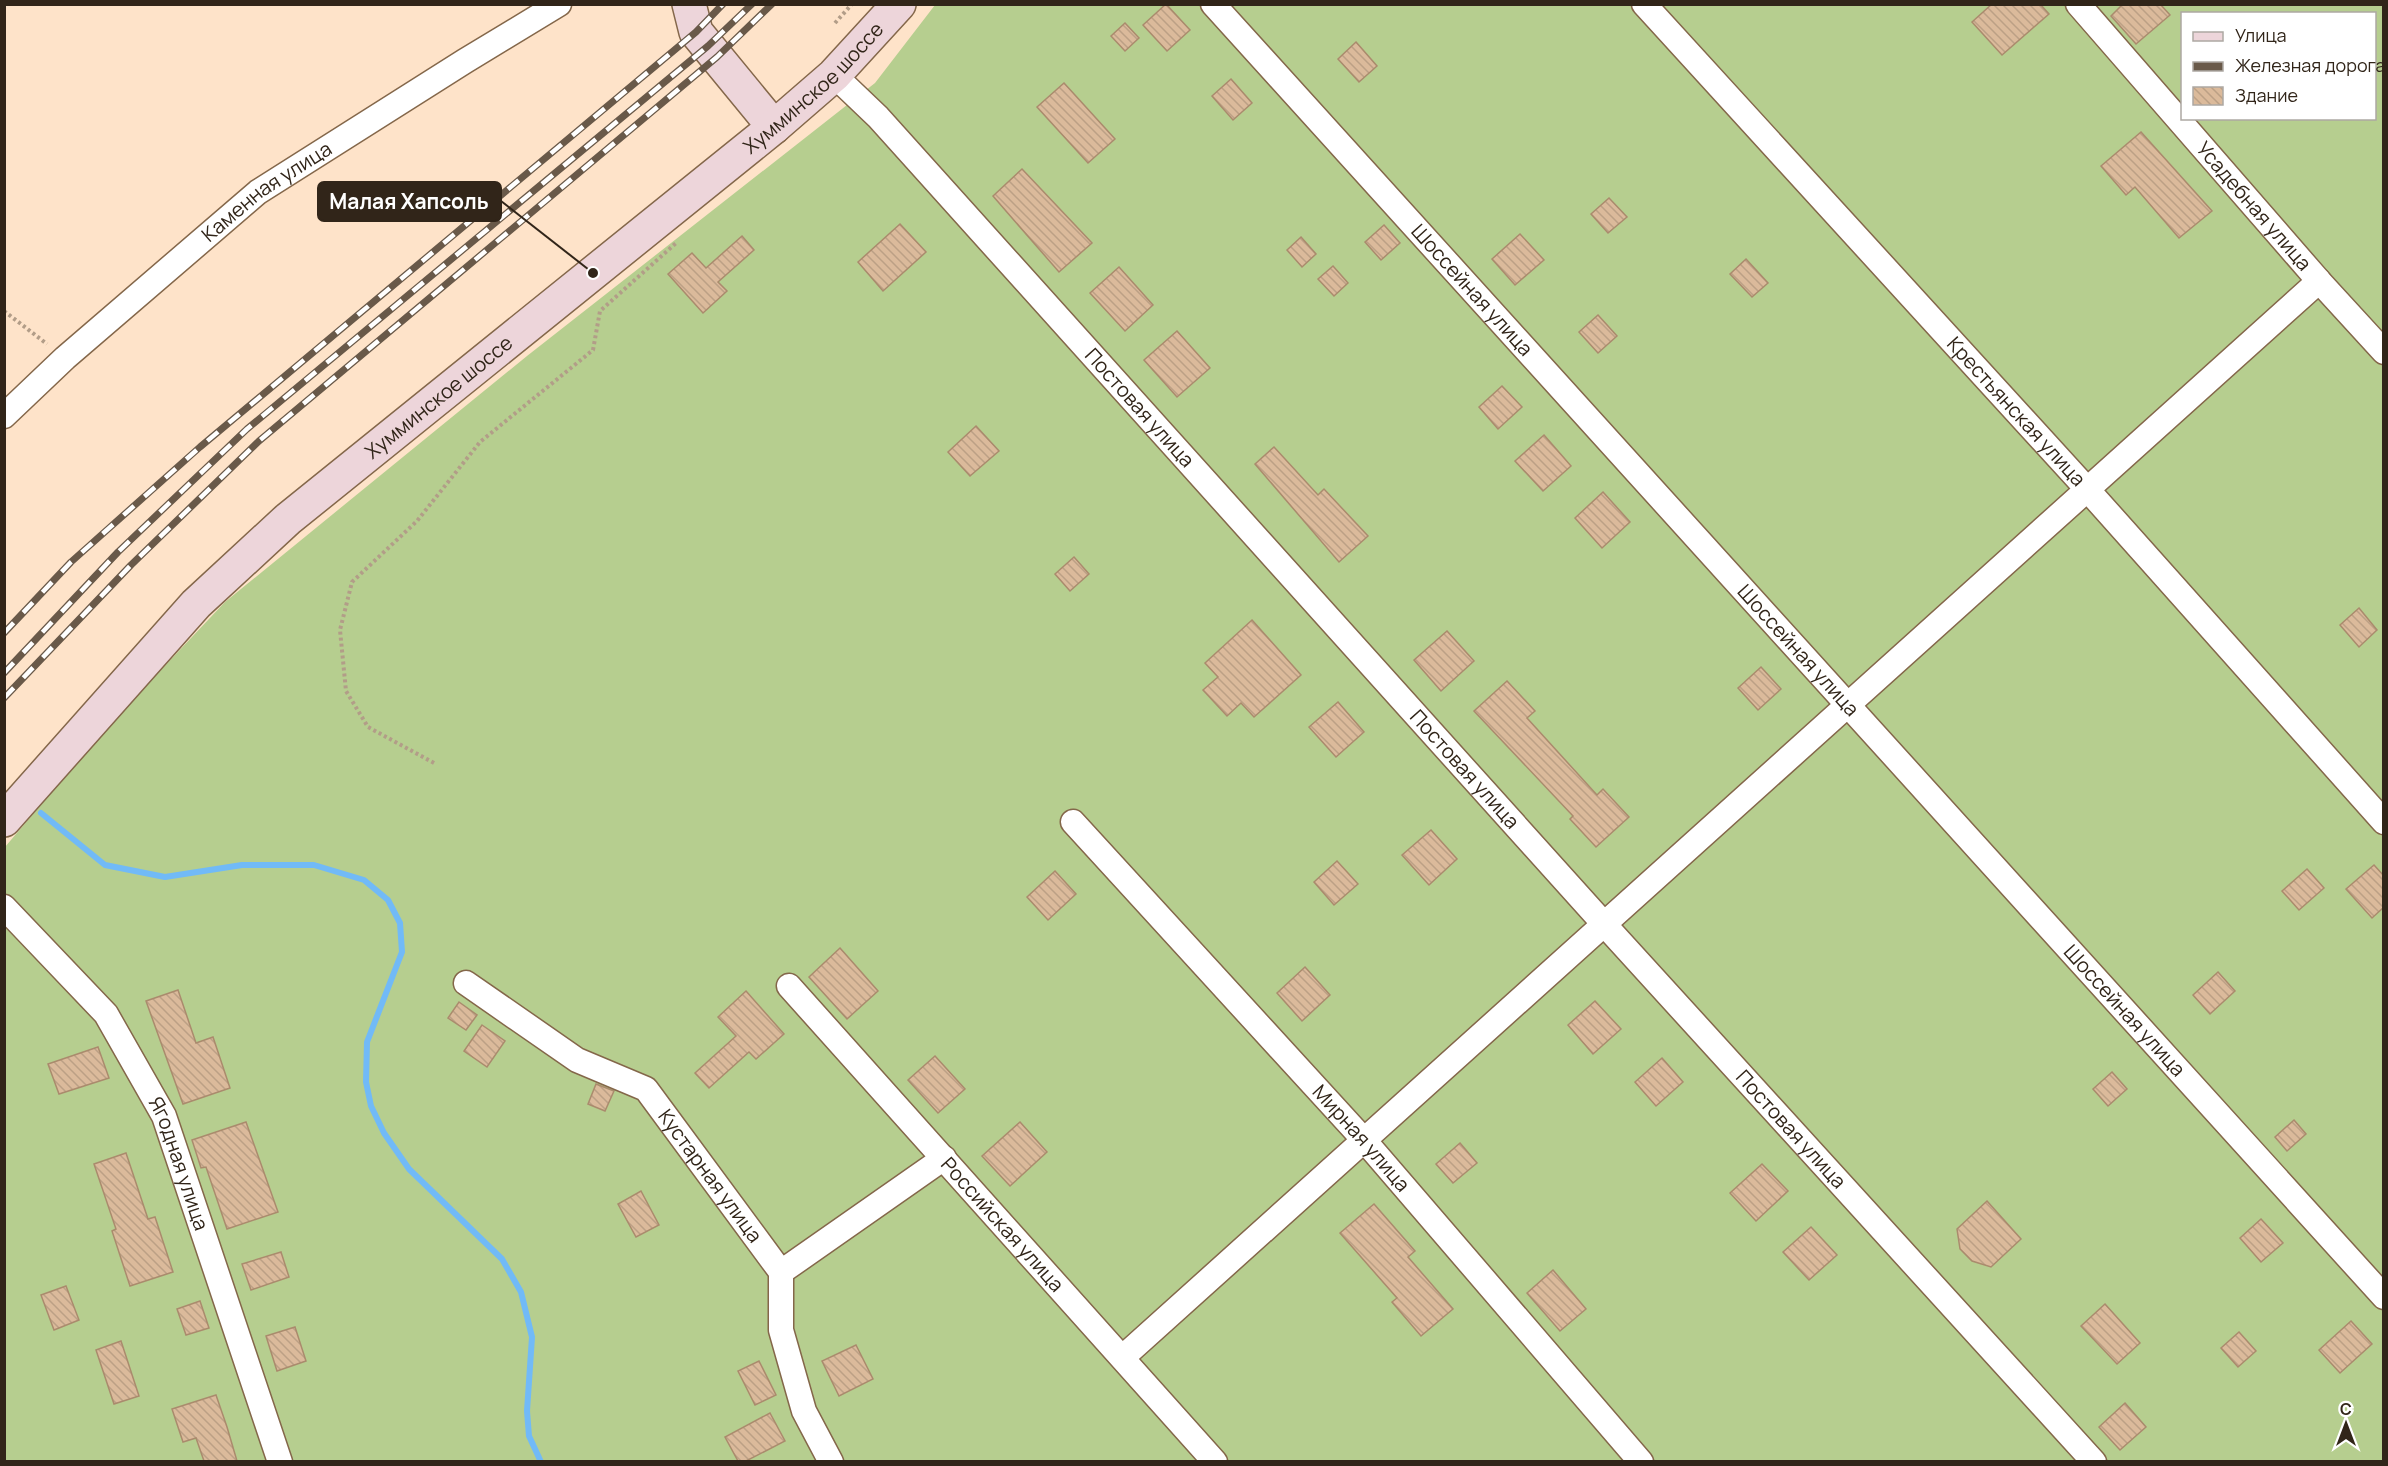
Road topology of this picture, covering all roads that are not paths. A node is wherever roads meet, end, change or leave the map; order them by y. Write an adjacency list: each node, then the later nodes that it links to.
1 (560, 4): 11 (street, Каменная улица)
2 (689, 4): 8 (main road)
3 (899, 4): 7 (main road, Хумминское шоссе)
4 (1213, 4): 13 (street, Шоссейная улица)
5 (1644, 4): 12 (street, Крестьянская улица)
6 (2079, 4): 9 (street, Усадебная улица)
7 (834, 75): 8 (main road, Хумминское шоссе); 18 (street, Постовая улица)
8 (774, 127): 14 (main road, Хумминское шоссе)
9 (2319, 281): 10 (street, Усадебная улица); 12 (street)
10 (2384, 352)
11 (4, 416)
12 (2088, 489): 13 (street); 16 (street, Крестьянская улица)
13 (1847, 705): 18 (street); 24 (street, Шоссейная улица)
14 (4, 820)
15 (1073, 822): 21 (street, Мирная улица)
16 (2384, 822)
17 (4, 907): 26 (street, Ягодная улица)
18 (1604, 924): 21 (street); 30 (street, Постовая улица)
19 (466, 983): 23 (street, Кустарная улица)
20 (789, 986): 22 (street, Российская улица)
21 (1364, 1140): 25 (street); 29 (street, Мирная улица)
22 (944, 1158): 23 (street); 25 (street, Российская улица)
23 (781, 1272): 27 (street)
24 (2384, 1297)
25 (1123, 1357): 28 (street, Российская улица)
26 (280, 1461)
27 (831, 1461)
28 (1215, 1461)
29 (1641, 1461)
30 (2094, 1461)

